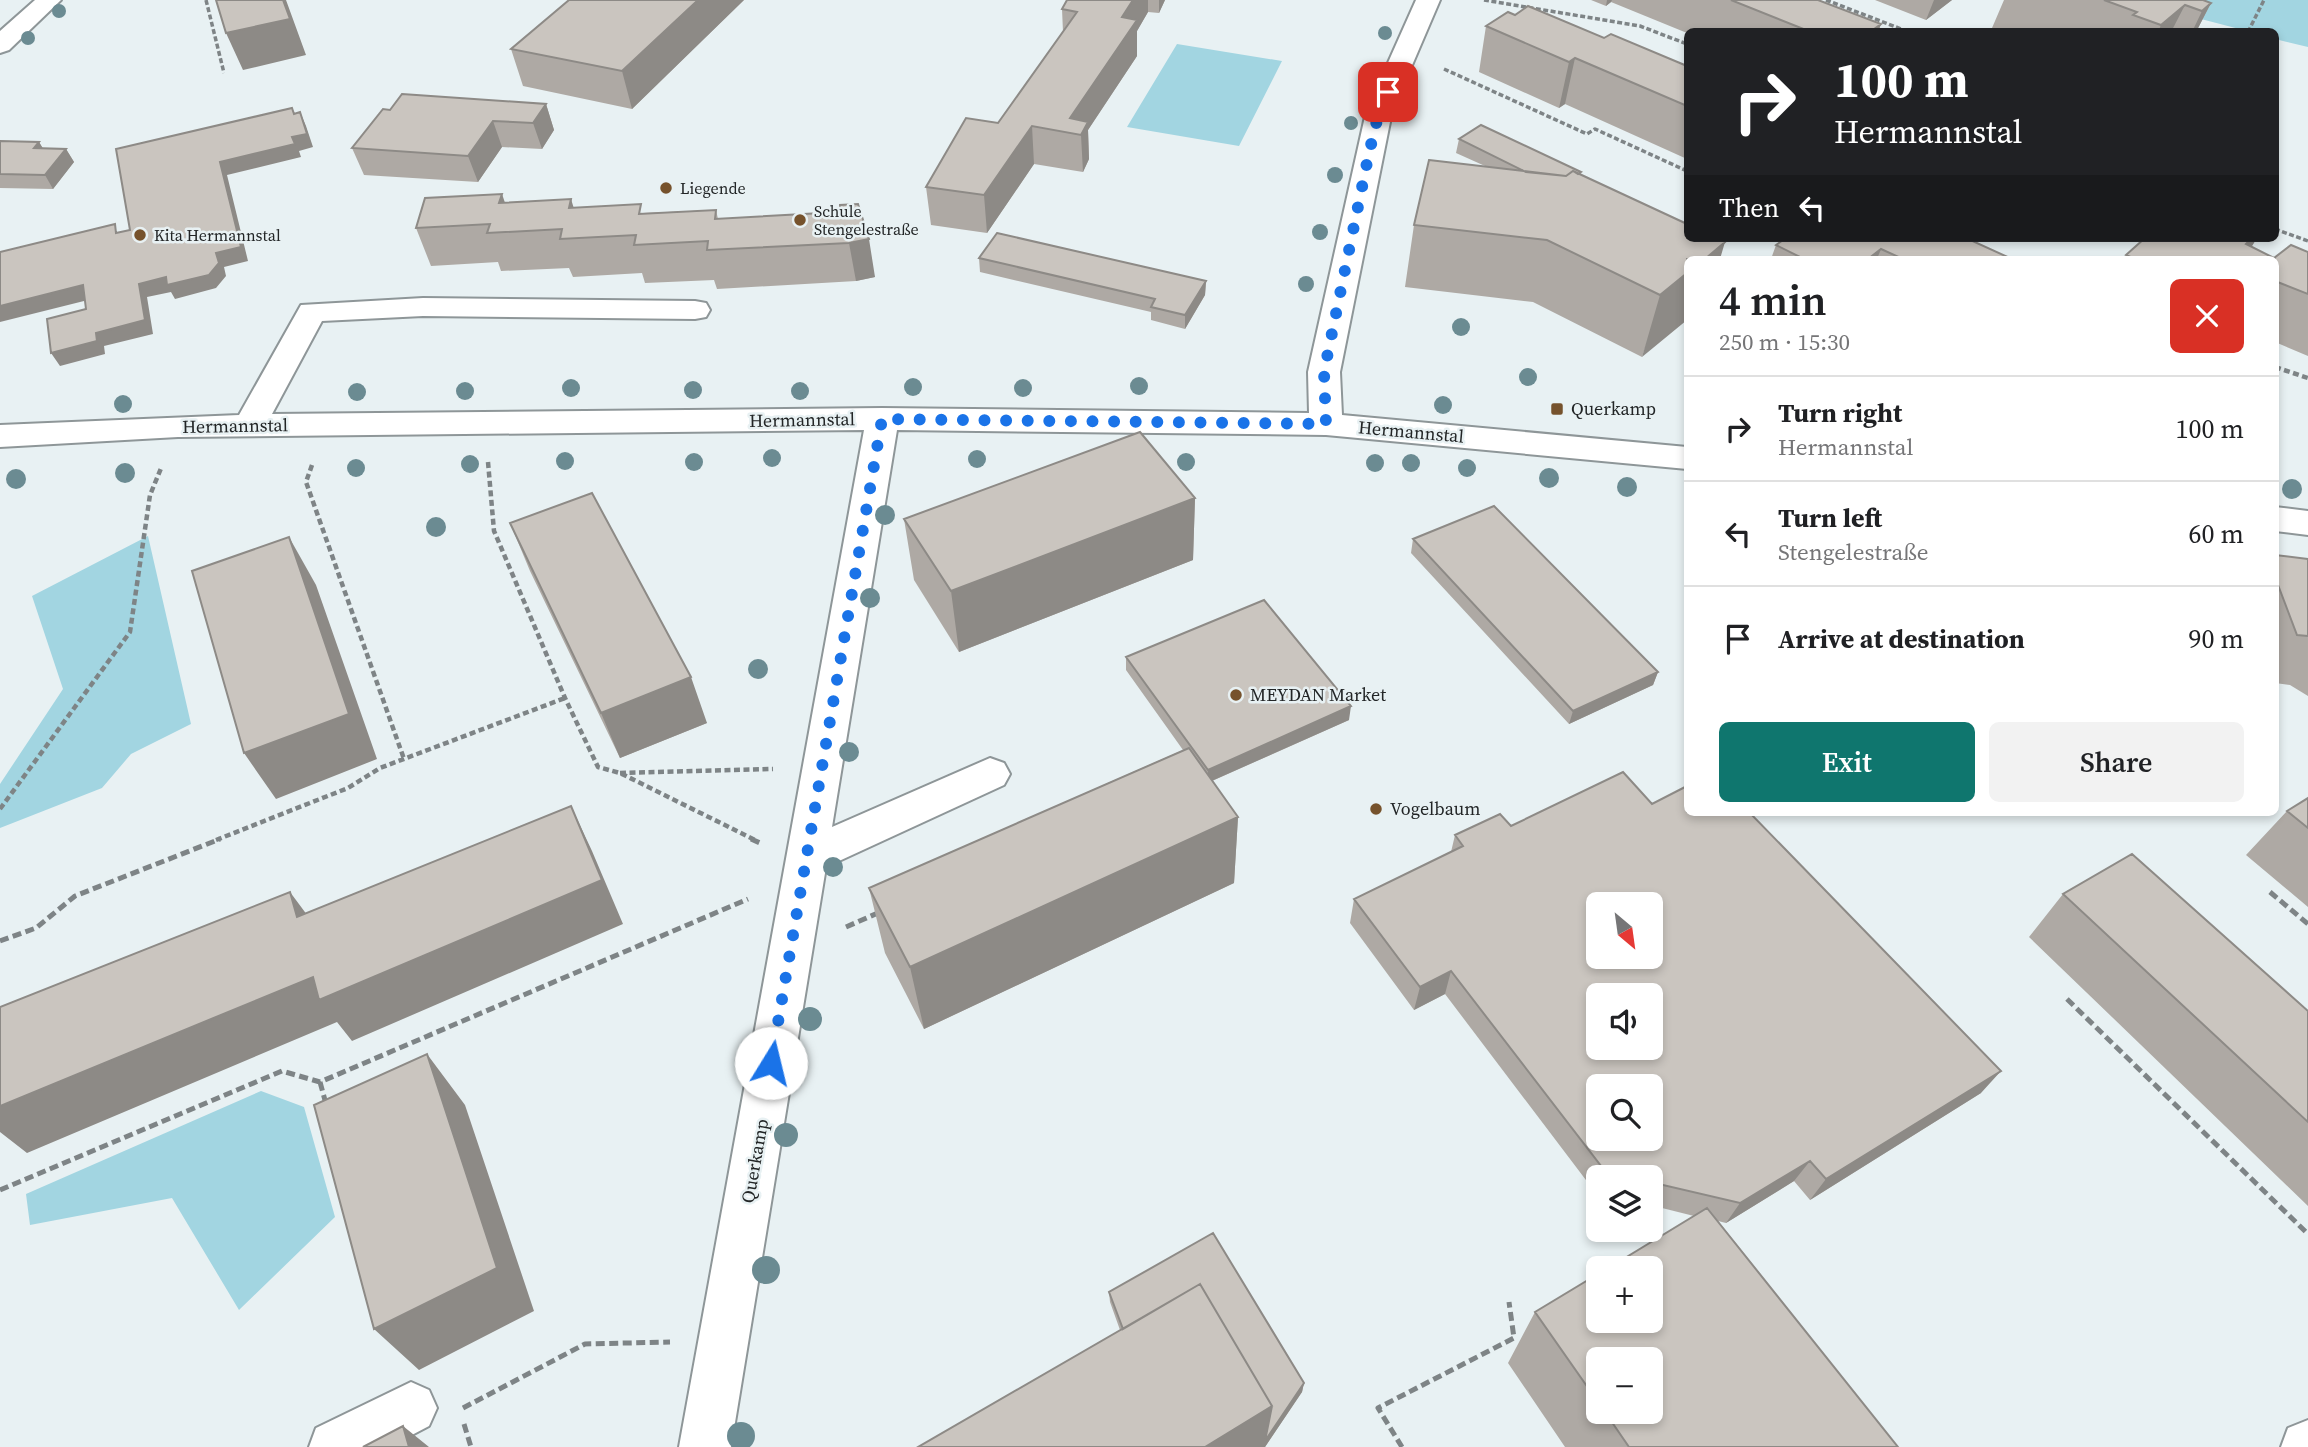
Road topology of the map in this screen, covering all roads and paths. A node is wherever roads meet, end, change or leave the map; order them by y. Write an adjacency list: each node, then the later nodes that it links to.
1 (49, 0): 10 (street)
2 (205, 0): 12 (path)
3 (1428, 0): 11 (street)
4 (1484, 0): 9 (path)
5 (1826, 0): 7 (path)
6 (2264, 0): 8 (path)
7 (1899, 28)
8 (2250, 28)
9 (1684, 43)
10 (0, 46)
11 (1406, 51): 13 (path); 21 (street)
12 (224, 73)
13 (1684, 170)
14 (2279, 230): 15 (path)
15 (2308, 241)
16 (695, 310): 24 (street)
17 (2279, 368): 18 (path)
18 (2308, 378)
19 (882, 419): 20 (street, Hermannstal); 21 (street, Hermannstal); 31 (street, Querkamp)
20 (485, 423): 22 (street, Hermannstal); 29 (path)
21 (1326, 424): 26 (street, Hermannstal)
22 (328, 425): 24 (street, Hermannstal); 30 (path)
23 (178, 426): 24 (street, Hermannstal); 25 (street, Hermannstal); 34 (path)
24 (249, 426)
25 (0, 436)
26 (1684, 458)
27 (2279, 519): 28 (street)
28 (2308, 523)
29 (565, 698): 30 (path); 32 (path)
30 (404, 759): 39 (path)
31 (822, 768): 32 (path); 35 (street, Querkamp)
32 (620, 774): 35 (path)
33 (990, 774): 35 (street)
34 (0, 809)
35 (805, 866): 40 (street, Querkamp); 42 (path)
36 (2270, 892): 38 (path)
37 (890, 907): 40 (path)
38 (2308, 924)
39 (0, 941)
40 (790, 953): 47 (street, Querkamp)
41 (2067, 999): 45 (path)
42 (320, 1082): 43 (path); 44 (path)
43 (327, 1108)
44 (0, 1190)
45 (2308, 1234)
46 (1509, 1302): 52 (path)
47 (723, 1341): 50 (path); 51 (street, Querkamp)
48 (411, 1408): 49 (street)
49 (335, 1447)
50 (471, 1447)
51 (705, 1447)
52 (1402, 1447)

